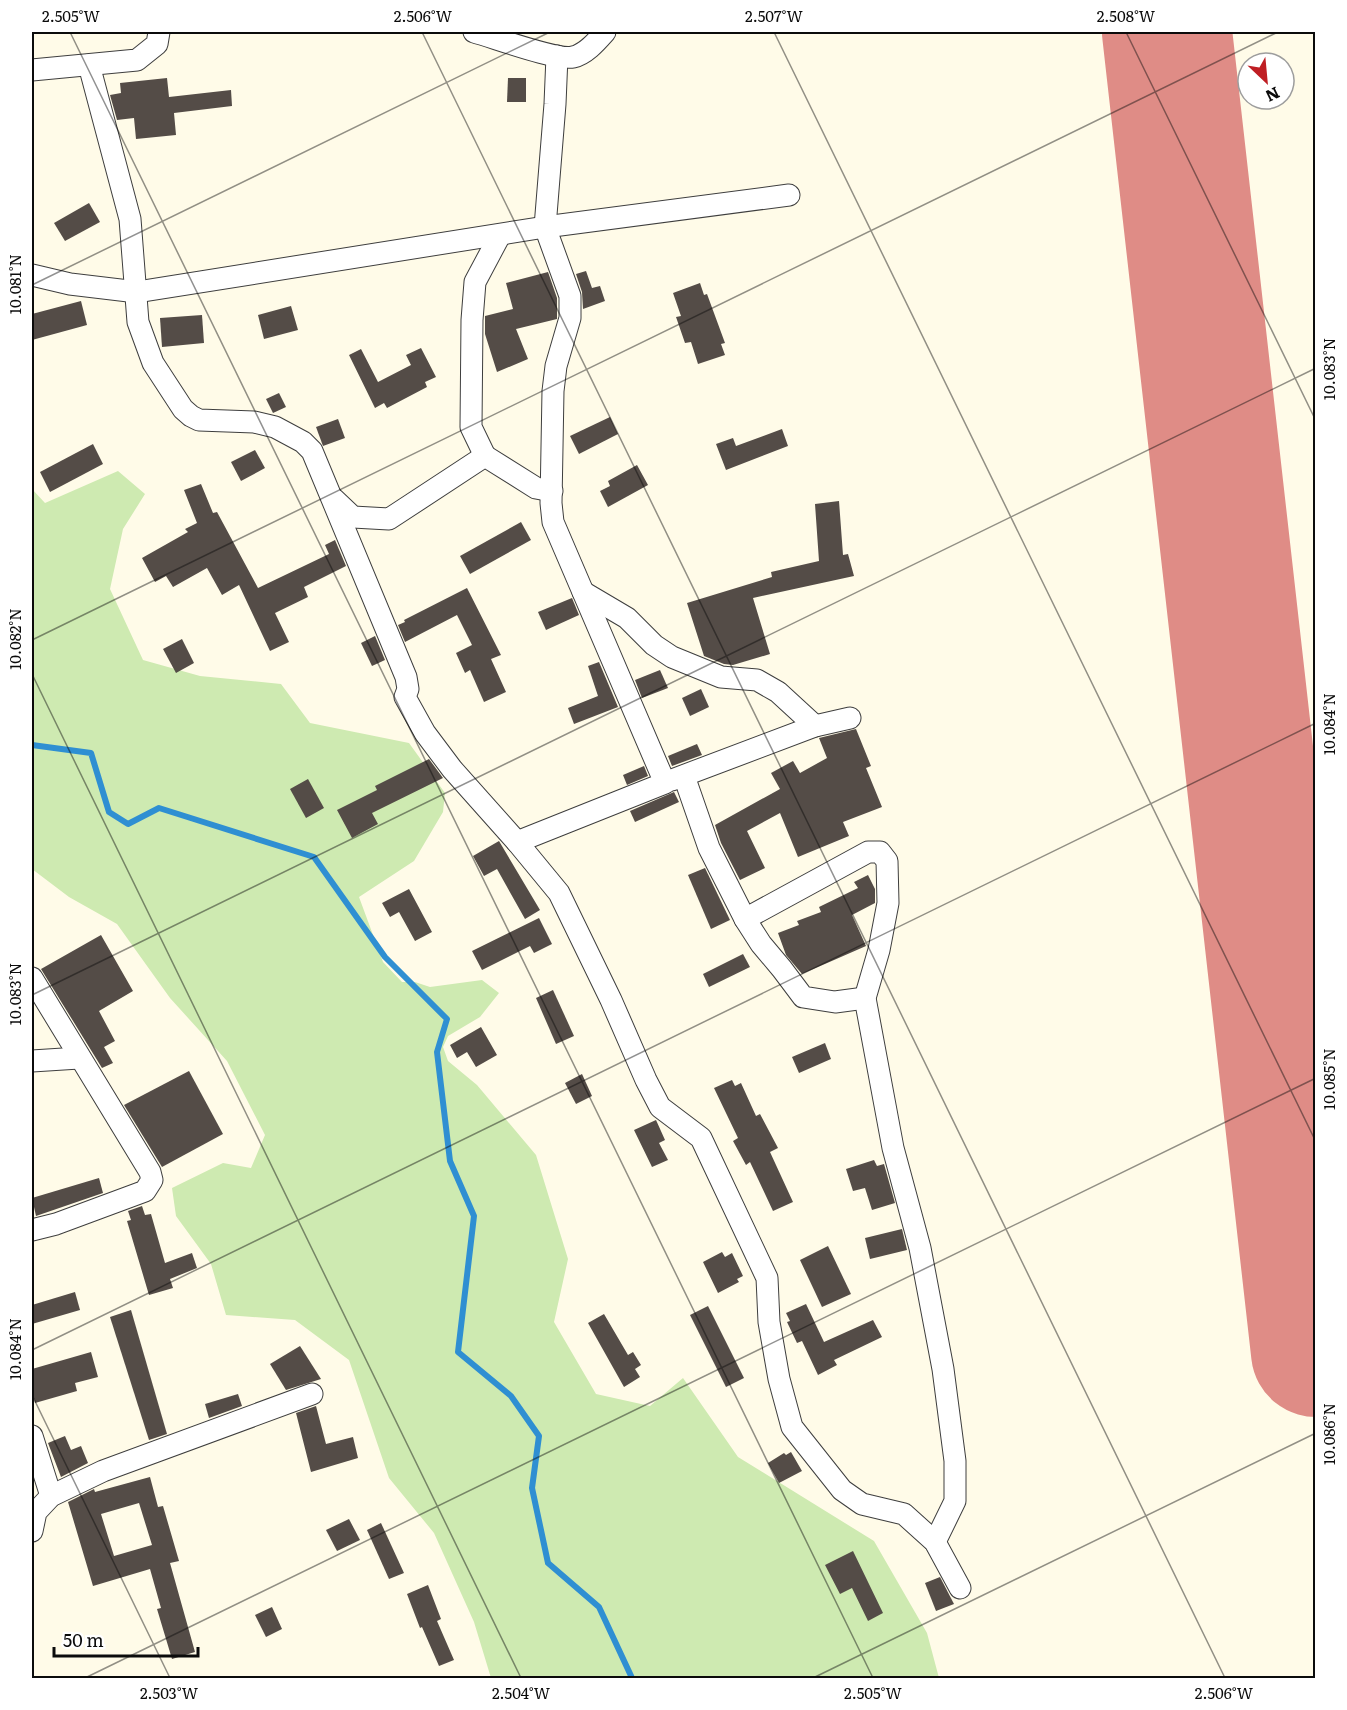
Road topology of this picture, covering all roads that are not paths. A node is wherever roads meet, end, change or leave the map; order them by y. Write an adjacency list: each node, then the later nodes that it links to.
1 (159, 32): 5 (street)
2 (474, 32): 4 (street)
3 (605, 32): 4 (street)
4 (557, 56): 8 (street)
5 (89, 65): 6 (street); 11 (street)
6 (32, 70)
7 (789, 195): 8 (street)
8 (545, 227): 9 (street); 13 (street)
9 (500, 235): 11 (street); 12 (street)
10 (32, 274): 11 (street)
11 (137, 292): 14 (street)
12 (485, 456): 13 (street); 14 (street)
13 (552, 491): 15 (street)
14 (331, 497): 19 (street)
15 (583, 592): 17 (street); 18 (street)
16 (850, 718): 17 (street)
17 (815, 726): 18 (street)
18 (674, 780): 19 (street); 20 (street)
19 (518, 842): 30 (street)
20 (745, 919): 22 (street); 22 (street)
21 (32, 978): 23 (street)
22 (865, 998): 30 (street)
23 (79, 1058): 24 (street); 25 (street)
24 (32, 1061)
25 (32, 1230)
26 (312, 1394): 28 (street)
27 (32, 1436): 28 (street)
28 (51, 1496): 29 (street)
29 (33, 1518)
30 (934, 1542): 31 (street)
31 (960, 1588)

